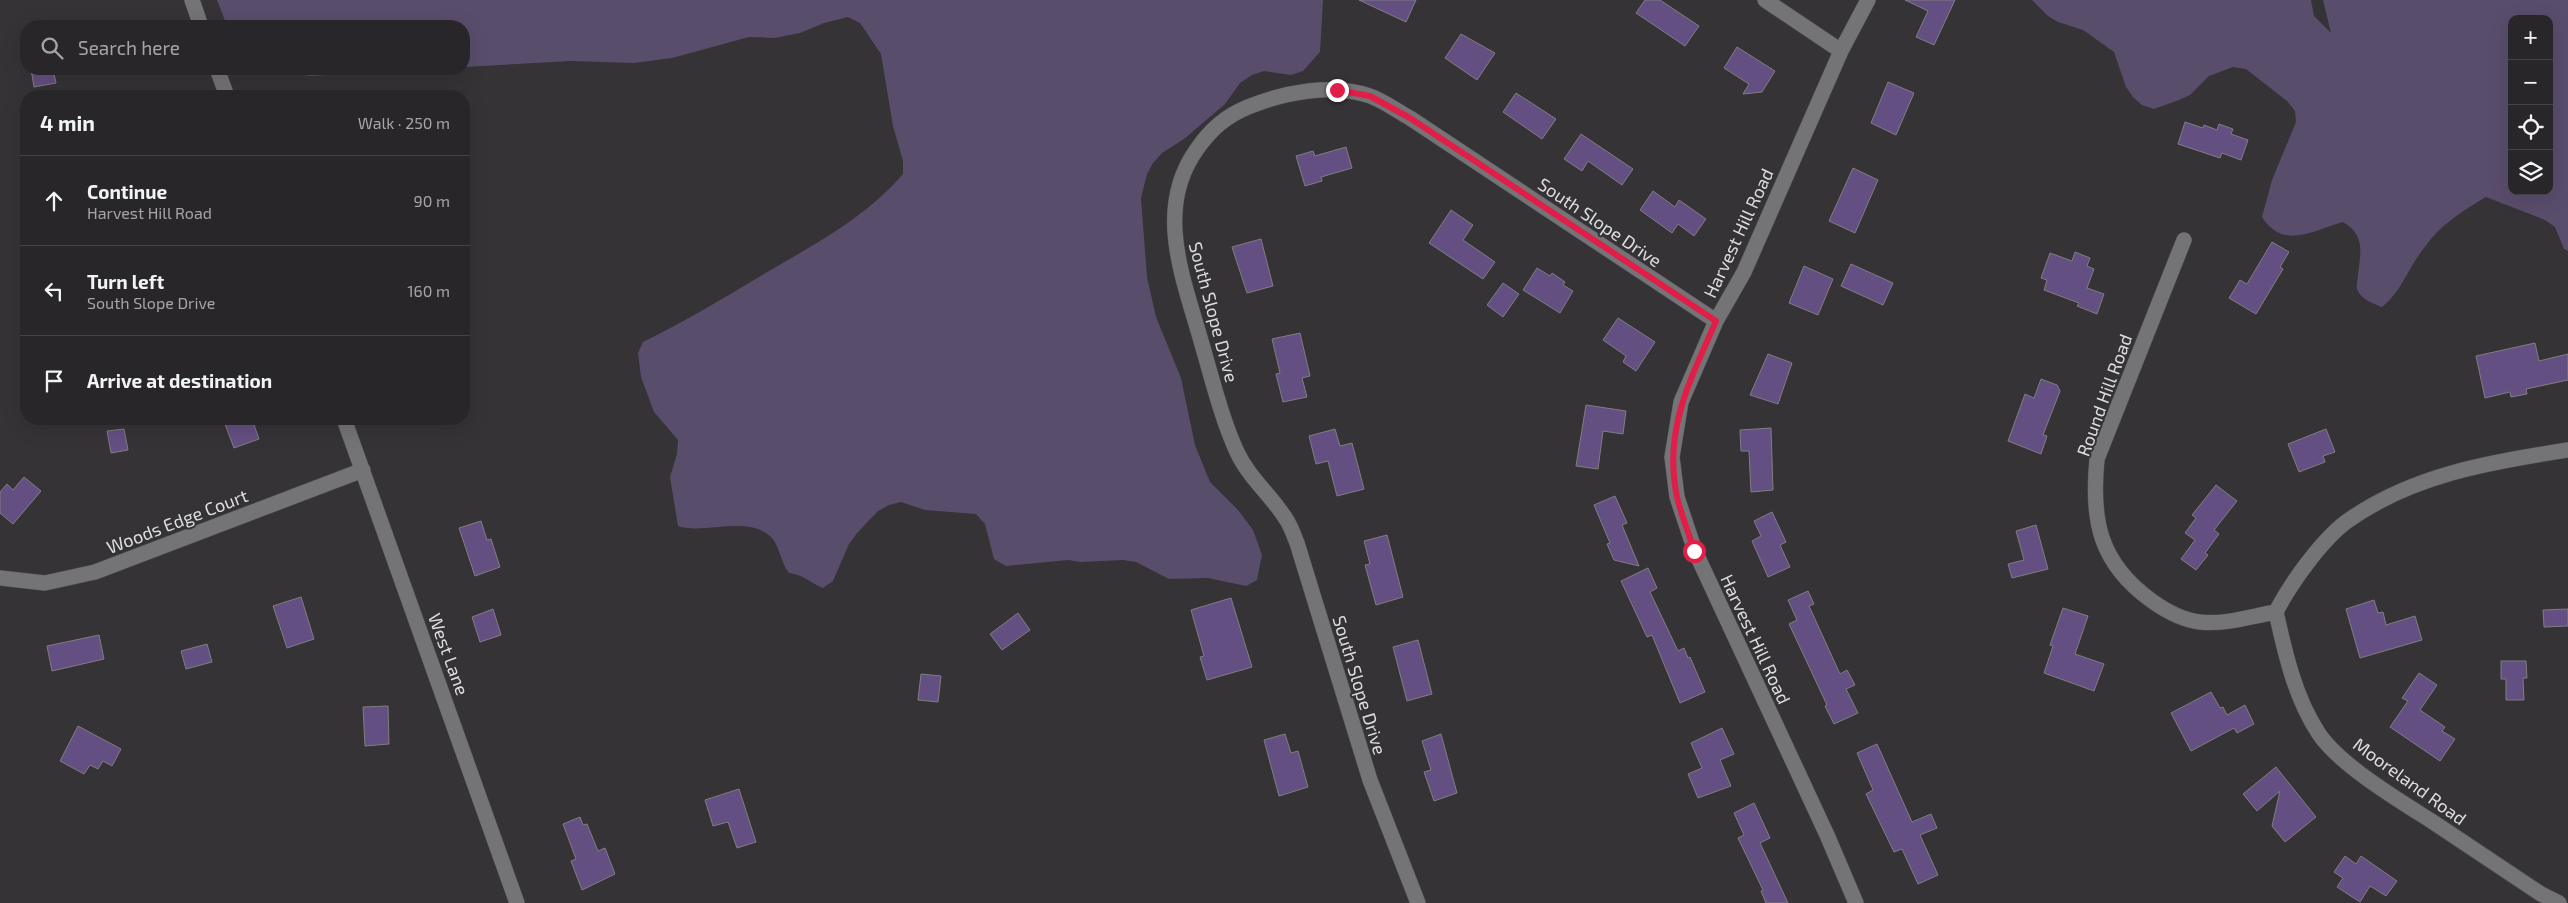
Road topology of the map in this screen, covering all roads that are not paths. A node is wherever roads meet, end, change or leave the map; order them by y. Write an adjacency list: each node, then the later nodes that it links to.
1 (192, 0): 4 (street)
2 (1765, 0): 5 (street)
3 (1868, 0): 5 (street, Harvest Hill Road)
4 (199, 20)
5 (1841, 50): 9 (street, Harvest Hill Road)
6 (219, 75): 7 (street)
7 (225, 90)
8 (2184, 240): 14 (street, Round Hill Road)
9 (1716, 321): 16 (street, South Slope Drive); 17 (street, Harvest Hill Road)
10 (346, 425): 12 (street, West Lane)
11 (2568, 450): 14 (street)
12 (363, 470): 13 (street, Woods Edge Court); 15 (street, West Lane)
13 (0, 578)
14 (2276, 612): 18 (street, Mooreland Road)
15 (517, 903)
16 (1418, 903)
17 (1856, 903)
18 (2559, 903)

